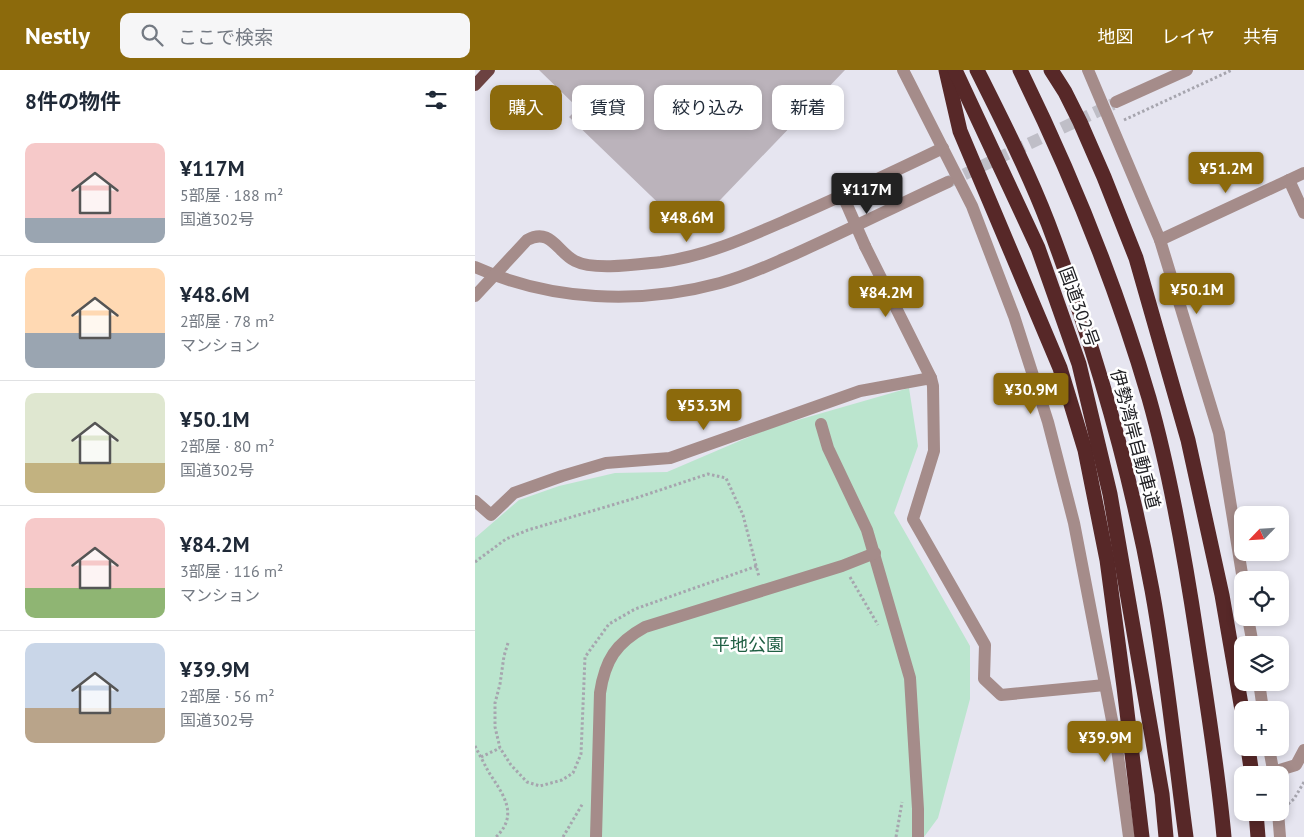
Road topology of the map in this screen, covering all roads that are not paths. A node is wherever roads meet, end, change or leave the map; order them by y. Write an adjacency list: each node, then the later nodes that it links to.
1 (489, 70): 10 (main road)
2 (903, 70): 12 (street)
3 (946, 70): 36 (highway)
4 (955, 70): 37 (highway, 国道302号)
5 (977, 70): 38 (highway, 伊勢湾岸自動車道, bridge)
6 (1022, 70): 39 (highway, 伊勢湾岸自動車道, bridge); 40 (highway)
7 (1051, 70): 28 (highway)
8 (1088, 70): 18 (street)
9 (1187, 70): 11 (street)
10 (475, 86)
11 (1116, 102)
12 (943, 148): 16 (street); 27 (street)
13 (1304, 173): 14 (street)
14 (1289, 180): 17 (street); 18 (street)
15 (948, 182): 20 (street)
16 (843, 196): 20 (street); 22 (street, bridge)
17 (1304, 213)
18 (1160, 240): 26 (street)
19 (475, 267): 20 (street)
20 (493, 275): 21 (street)
21 (475, 296)
22 (931, 378): 24 (street); 27 (street)
23 (821, 424): 25 (street)
24 (475, 501)
25 (875, 553): 33 (street); 34 (street)
26 (1242, 571)
27 (1105, 685): 35 (street)
28 (1240, 701)
29 (1304, 750): 30 (street)
30 (1289, 767)
31 (1257, 821): 41 (highway)
32 (1279, 821): 42 (street)
33 (596, 837)
34 (918, 837)
35 (1129, 837)
36 (1142, 837)
37 (1166, 837)
38 (1186, 837)
39 (1224, 837)
40 (1229, 837)
41 (1258, 837)
42 (1280, 837)

